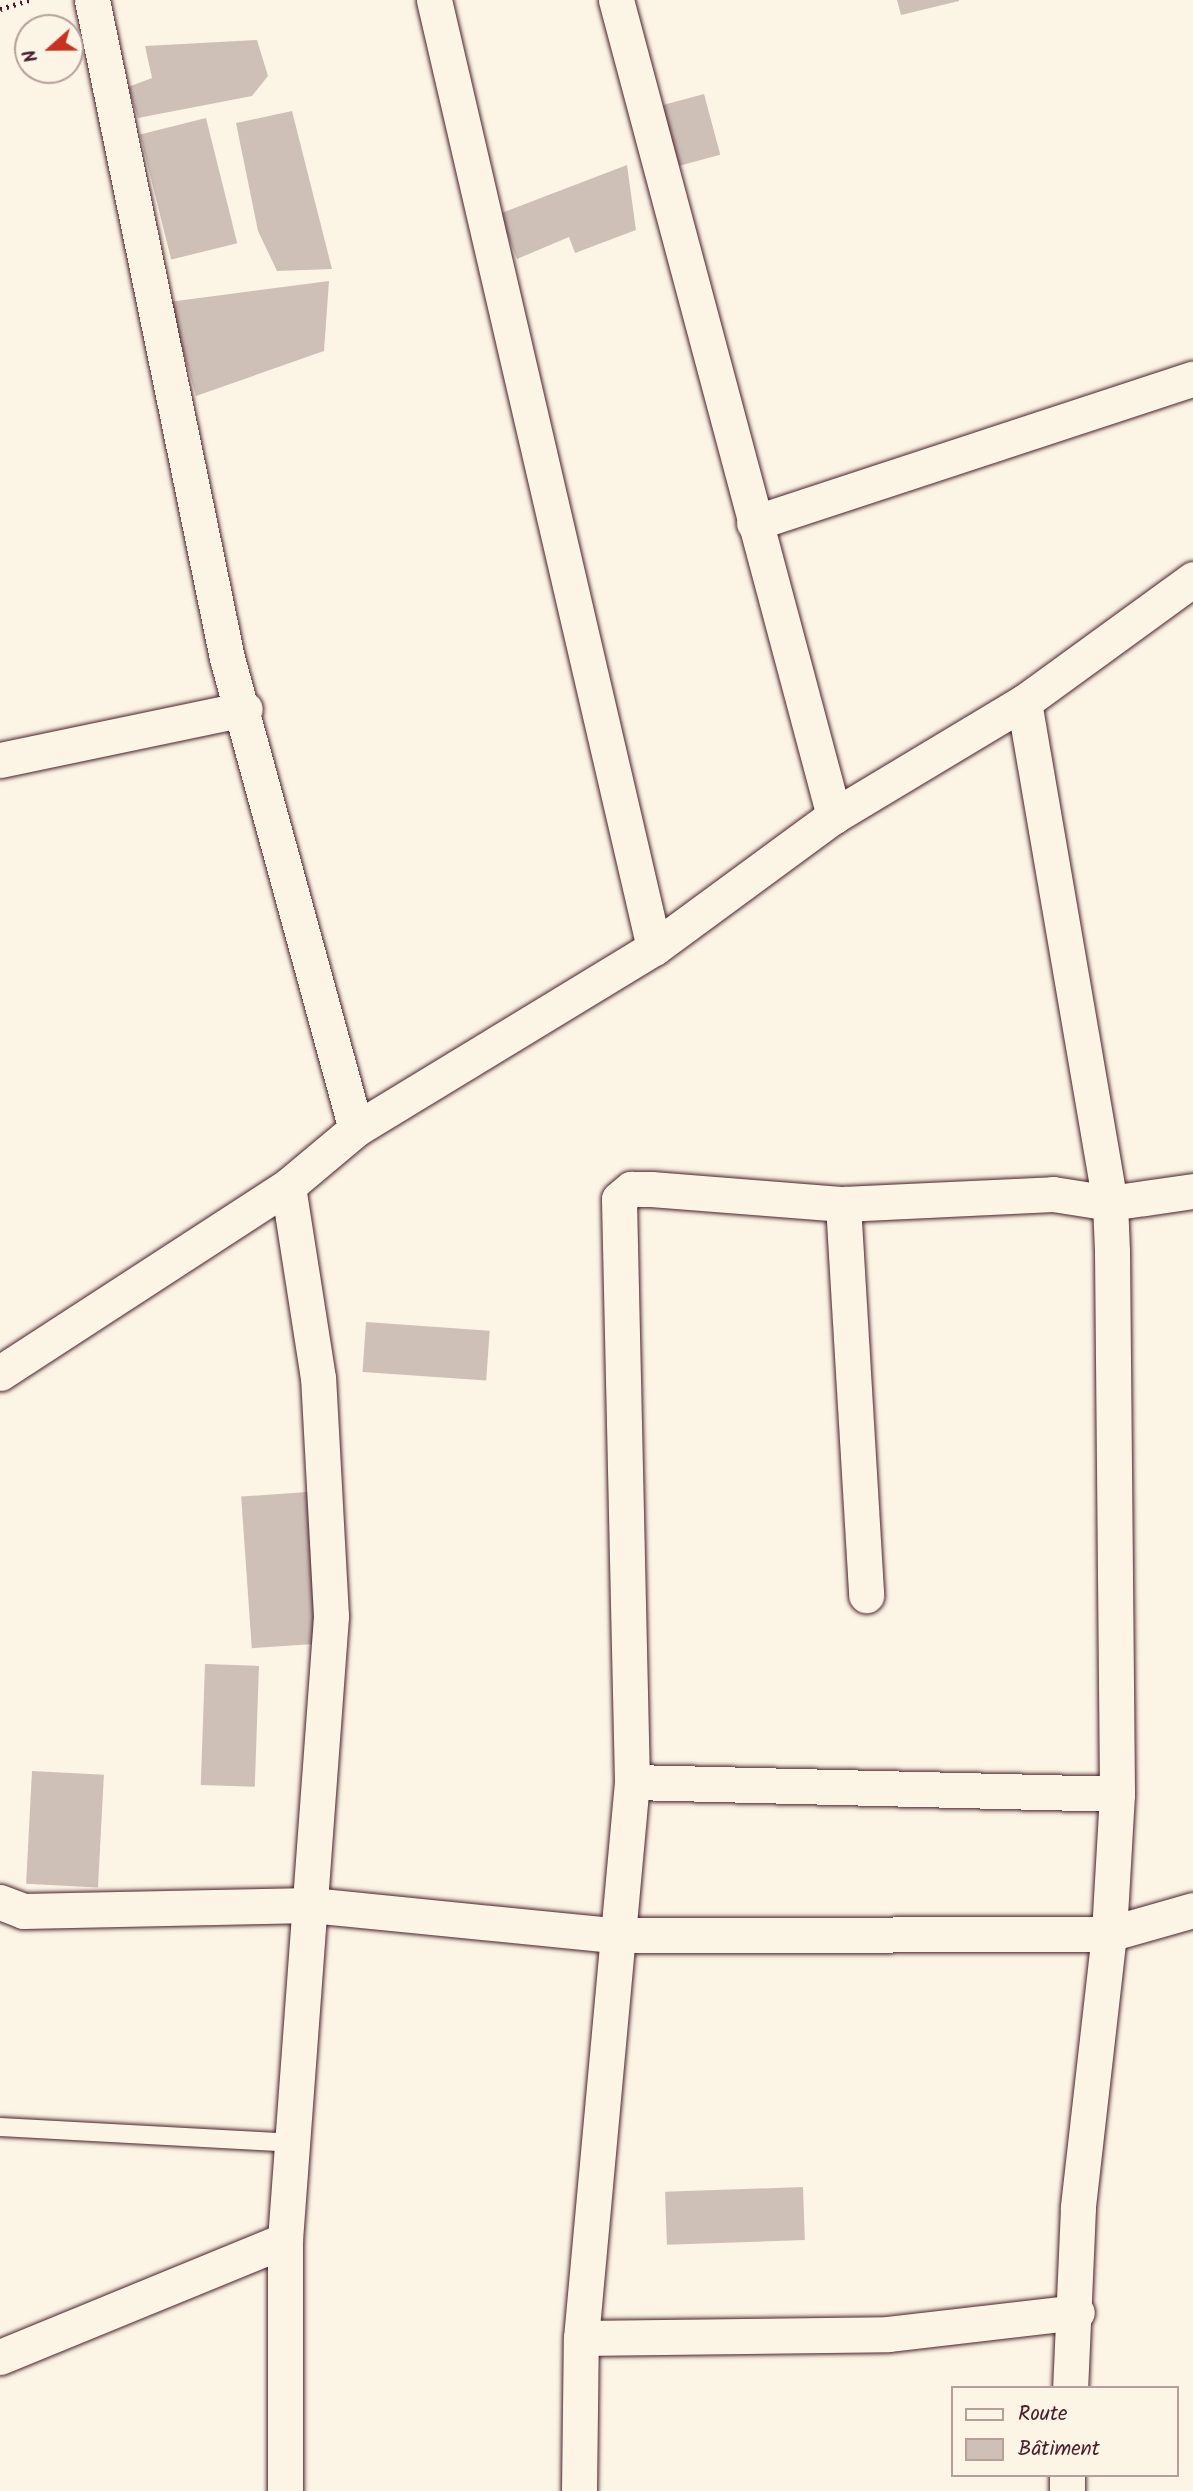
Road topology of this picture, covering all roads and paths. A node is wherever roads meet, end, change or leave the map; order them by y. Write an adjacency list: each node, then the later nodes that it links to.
1 (30, 0): 5 (path)
2 (92, 0): 10 (street)
3 (434, 0): 13 (street)
4 (616, 0): 7 (street)
5 (0, 9)
6 (1193, 379): 7 (street)
7 (754, 523): 12 (street)
8 (1193, 579): 9 (street)
9 (1024, 702): 12 (street); 17 (street)
10 (245, 709): 11 (street); 14 (street)
11 (0, 760)
12 (834, 816): 13 (street)
13 (654, 948): 14 (street)
14 (356, 1129): 15 (street)
15 (288, 1186): 19 (street); 24 (street)
16 (1193, 1191): 17 (street)
17 (1110, 1203): 18 (street); 22 (street)
18 (843, 1204): 20 (street); 21 (street)
19 (0, 1373)
20 (866, 1595)
21 (632, 1782): 22 (street); 27 (street)
22 (1116, 1794): 26 (street)
23 (0, 1902): 24 (street)
24 (311, 1905): 27 (street); 29 (street)
25 (1193, 1910): 26 (street)
26 (1109, 1934): 27 (street); 31 (street)
27 (614, 1935): 32 (street)
28 (0, 2127): 29 (lane)
29 (292, 2143): 30 (street)
30 (285, 2240): 33 (street); 35 (street)
31 (1077, 2312): 32 (street); 34 (street)
32 (581, 2338): 36 (street)
33 (0, 2357)
34 (1070, 2386)
35 (285, 2491)
36 (579, 2491)

